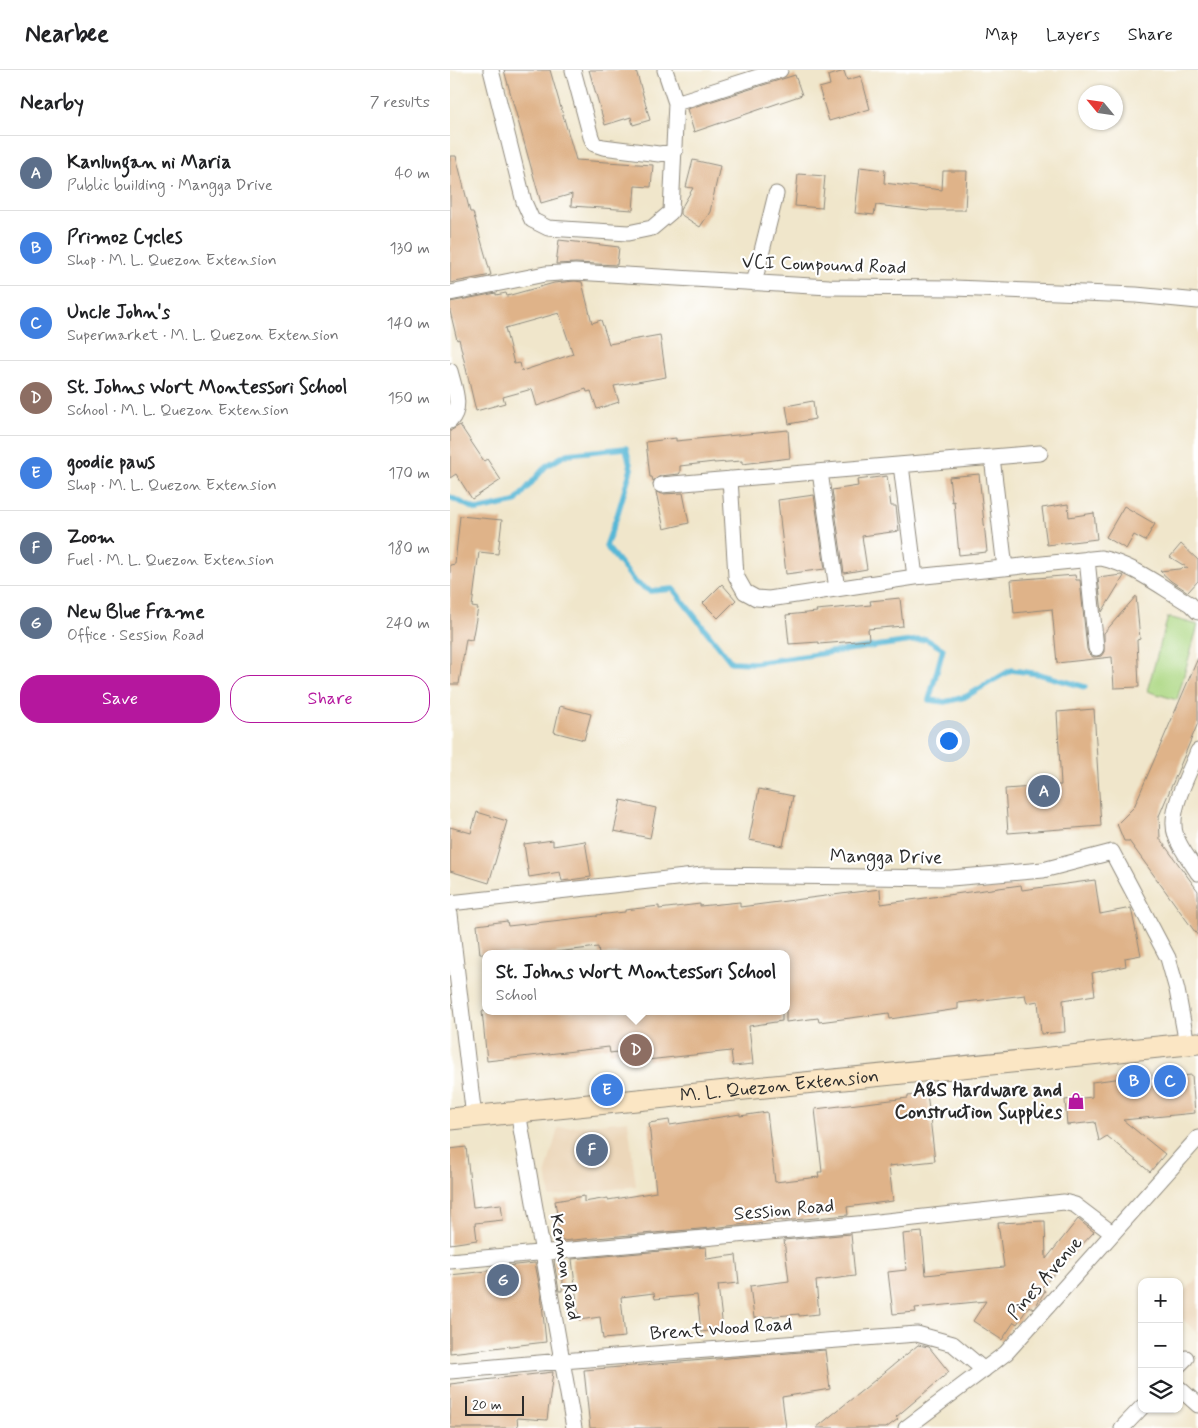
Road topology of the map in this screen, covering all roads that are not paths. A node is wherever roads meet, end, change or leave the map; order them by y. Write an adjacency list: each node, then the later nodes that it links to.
1 (491, 70): 6 (street)
2 (573, 70): 6 (street)
3 (665, 70): 5 (street)
4 (780, 70): 5 (street)
5 (676, 103): 6 (street)
6 (675, 151)
7 (776, 194): 8 (street)
8 (754, 283): 9 (street, VCI Compound Road); 10 (street, VCI Compound Road)
9 (450, 293)
10 (1198, 300)
11 (450, 371): 12 (street)
12 (450, 421)
13 (1040, 453): 14 (street)
14 (992, 457): 15 (street); 20 (street)
15 (901, 465): 16 (street); 21 (street)
16 (820, 472): 17 (street); 22 (street)
17 (730, 479): 18 (street); 22 (street)
18 (661, 485)
19 (1087, 559): 20 (street); 23 (street); 24 (street)
20 (1005, 568): 21 (street)
21 (916, 577): 22 (street)
22 (837, 589)
23 (1195, 604)
24 (1096, 648)
25 (1198, 751): 26 (street)
26 (1198, 873)
27 (450, 904): 29 (street, Mangga Drive)
28 (450, 914): 31 (street)
29 (1192, 1044): 30 (main road, M. L. Quezon Extension)
30 (518, 1112): 31 (main road, M. L. Quezon Extension); 35 (street, Kennon Road)
31 (474, 1117): 32 (main road, M. L. Quezon Extension)
32 (450, 1119)
33 (1198, 1138): 34 (street, Pines Avenue)
34 (1112, 1233): 35 (street, Session Road); 38 (street, Pines Avenue)
35 (542, 1253): 36 (street, Session Road); 37 (street, Kennon Road)
36 (450, 1260)
37 (562, 1361): 38 (street, Brent Wood Road); 39 (street, Brent Wood Road); 43 (street, Kennon Road)
38 (984, 1370): 44 (street, Pines Avenue)
39 (450, 1371)
40 (1183, 1392): 41 (street)
41 (1198, 1405)
42 (1138, 1411): 45 (street)
43 (574, 1428)
44 (906, 1428)
45 (1122, 1428)

